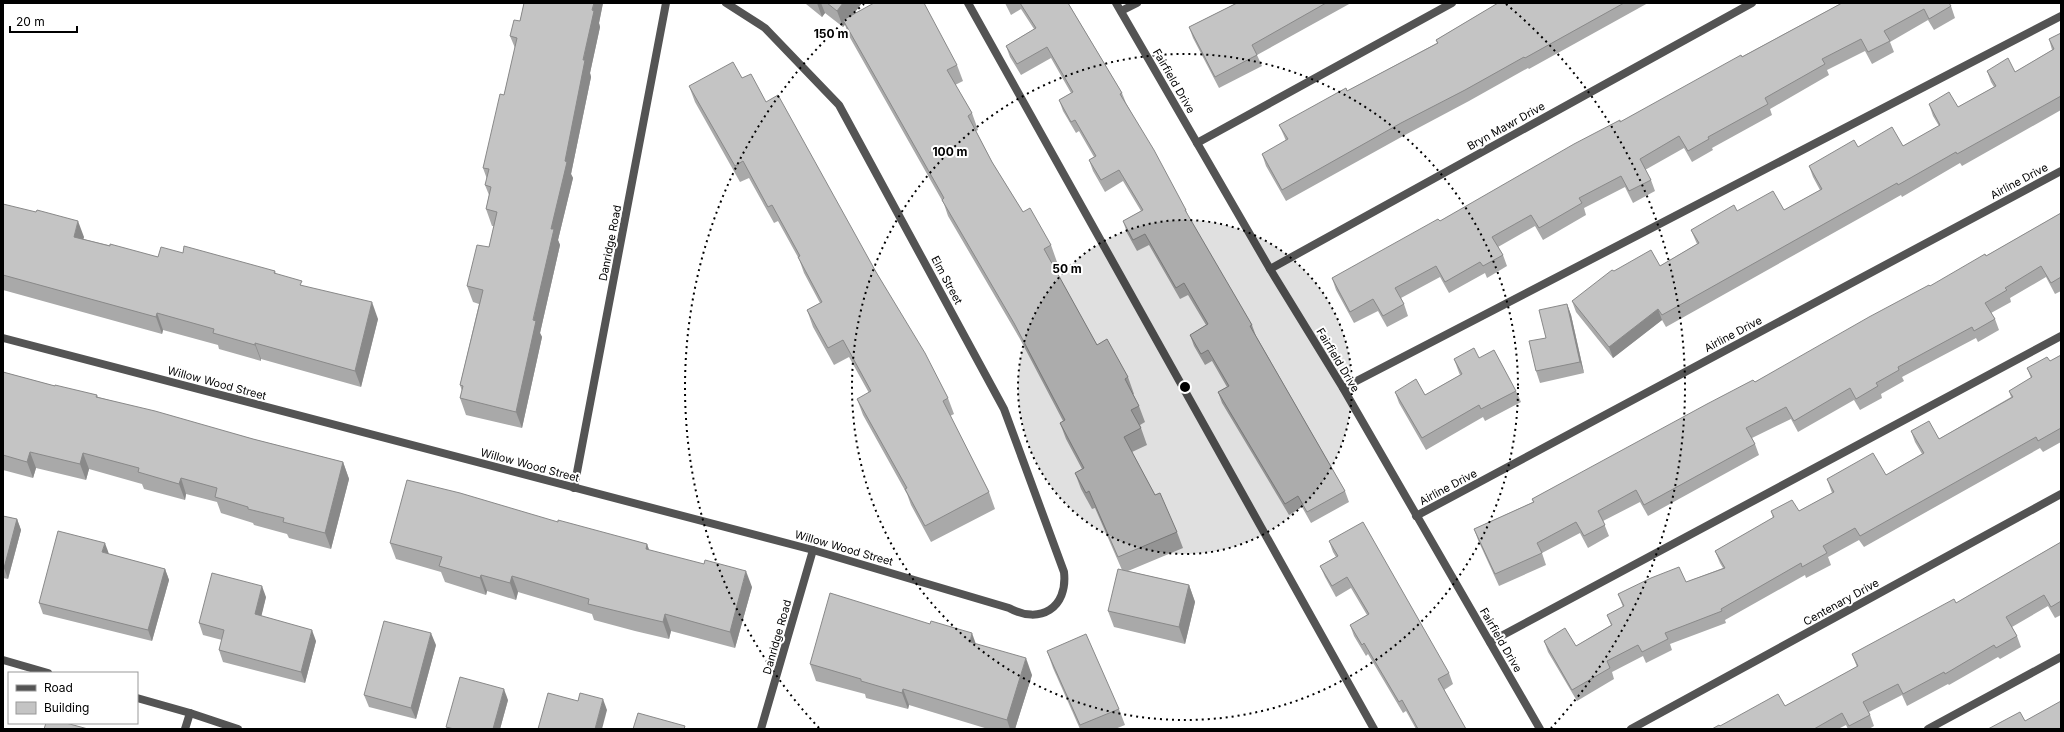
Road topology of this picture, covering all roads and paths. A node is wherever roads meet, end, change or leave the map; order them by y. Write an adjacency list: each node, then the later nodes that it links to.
1 (666, 3): 16 (street, Danridge Road)
2 (726, 3): 20 (street, Elm Street)
3 (968, 3): 30 (street)
4 (1116, 3): 8 (street, Fairfield Drive)
5 (1137, 3): 8 (street)
6 (1452, 3): 10 (street)
7 (1750, 4): 12 (street, Bryn Mawr Drive)
8 (1121, 12): 10 (street, Fairfield Drive)
9 (2061, 16): 15 (street)
10 (1197, 143): 12 (street, Fairfield Drive)
11 (2061, 171): 18 (street, Airline Drive)
12 (1270, 269): 15 (street, Fairfield Drive)
13 (2061, 336): 21 (street)
14 (3, 338): 16 (street, Willow Wood Street)
15 (1343, 388): 18 (street, Fairfield Drive)
16 (574, 488): 19 (street, Willow Wood Street)
17 (2061, 494): 32 (street, Centenary Drive)
18 (1416, 516): 21 (street, Fairfield Drive)
19 (813, 550): 20 (street, Willow Wood Street); 29 (street, Danridge Road)
20 (1049, 610)
21 (1490, 642): 31 (street, Fairfield Drive)
22 (2061, 657): 33 (street)
23 (3, 660): 24 (street)
24 (45, 672)
25 (138, 698): 26 (street)
26 (190, 713): 27 (street); 28 (street)
27 (185, 729)
28 (238, 729)
29 (761, 729)
30 (1374, 729)
31 (1540, 729)
32 (1631, 729)
33 (1928, 729)

